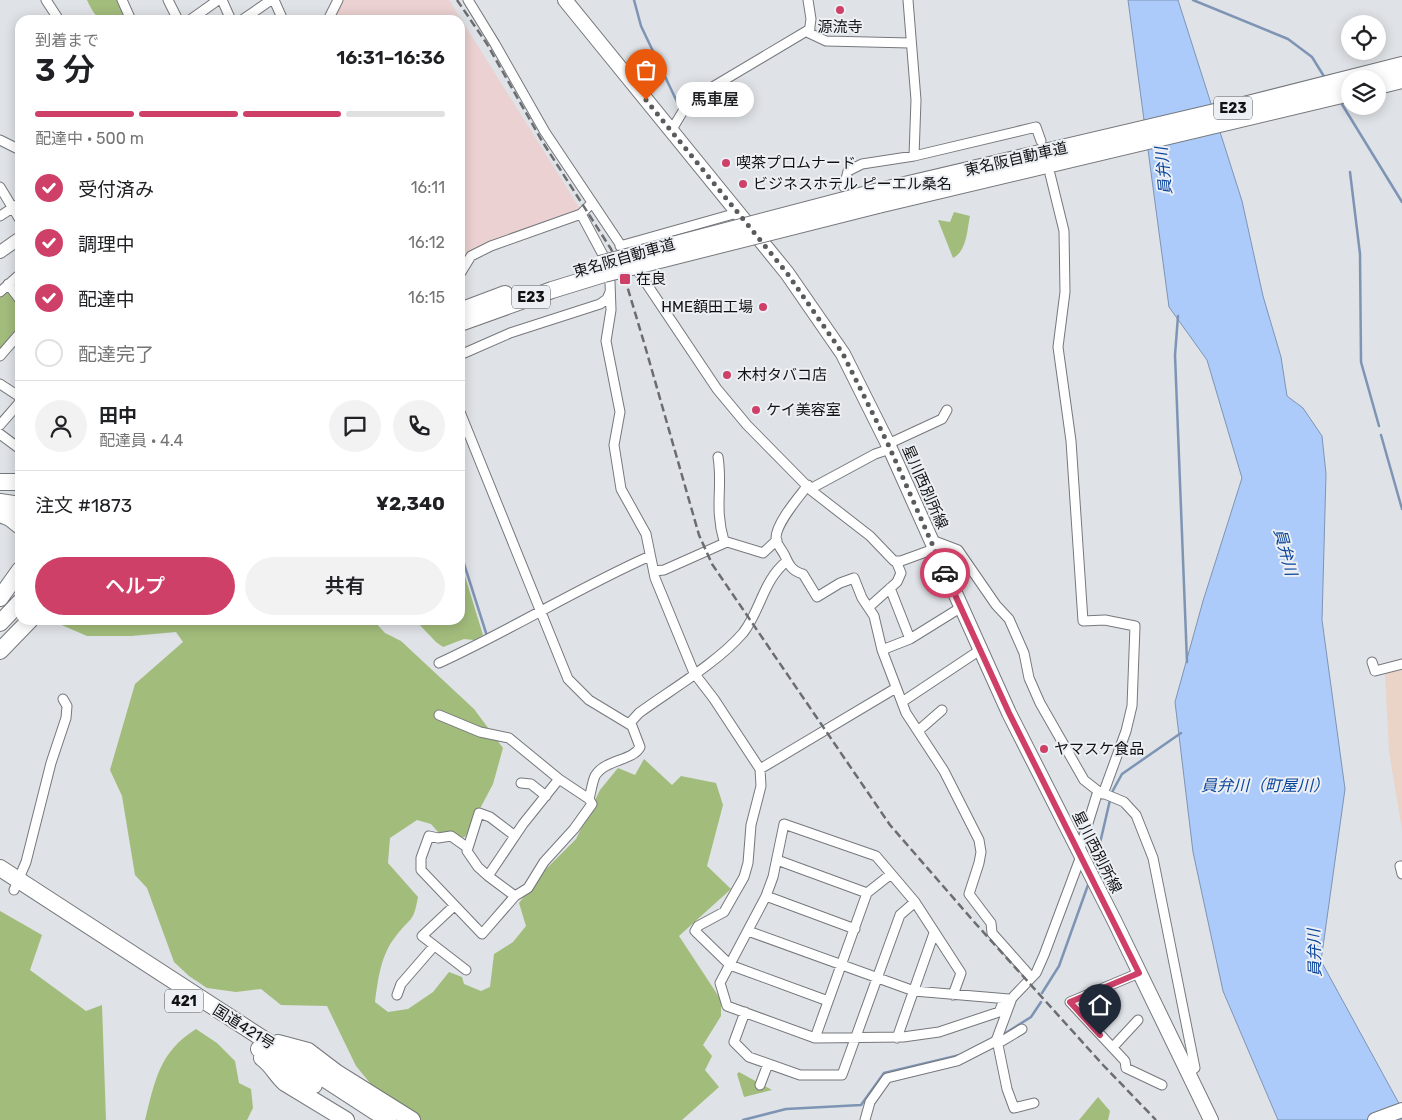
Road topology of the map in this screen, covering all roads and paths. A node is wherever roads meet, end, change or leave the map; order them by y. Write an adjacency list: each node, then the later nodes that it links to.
1 (46, 0): 11 (street)
2 (122, 0): 12 (street)
3 (168, 0): 13 (street)
4 (220, 0): 14 (street); 15 (street)
5 (272, 0): 16 (street); 17 (street)
6 (338, 0): 18 (street)
7 (468, 0): 35 (street)
8 (565, 0): 25 (main road, 星川西別所線)
9 (808, 0): 19 (street)
10 (908, 0): 20 (street)
11 (56, 15)
12 (129, 15)
13 (176, 15)
14 (198, 15)
15 (229, 15)
16 (250, 15)
17 (280, 15)
18 (330, 15)
19 (810, 29): 20 (street); 25 (street)
20 (910, 43): 30 (street)
21 (1402, 65): 28 (highway, 東名阪自動車道 / E23)
22 (1402, 80): 23 (highway)
23 (1386, 84)
24 (1341, 95): 28 (highway, 東名阪自動車道 / E23)
25 (671, 131): 37 (main road, 星川西別所線)
26 (0, 140): 29 (street)
27 (1041, 141): 30 (street)
28 (1107, 144): 44 (highway, 東名阪自動車道 / E23, bridge)
29 (15, 148)
30 (914, 156): 33 (street)
31 (1050, 174): 110 (street)
32 (0, 186): 34 (street)
33 (844, 187)
34 (15, 203)
35 (591, 204): 38 (street); 41 (street)
36 (15, 206): 39 (street)
37 (737, 213): 41 (street); 63 (main road, 星川西別所線)
38 (581, 214): 43 (street); 48 (street)
39 (0, 216)
40 (15, 242): 42 (street)
41 (620, 246): 67 (street)
42 (0, 252)
43 (465, 266)
44 (602, 269): 50 (highway, 東名阪自動車道 / E23); 51 (highway, 東名阪自動車道 / E23)
45 (15, 278): 46 (street)
46 (8, 284): 47 (street); 49 (street)
47 (0, 292)
48 (610, 292): 53 (street); 77 (street)
49 (15, 293)
50 (465, 309)
51 (465, 321)
52 (15, 339): 54 (street)
53 (465, 353)
54 (0, 356)
55 (0, 384): 56 (street)
56 (15, 394)
57 (15, 408): 60 (street)
58 (947, 410): 63 (street)
59 (465, 424): 87 (street)
60 (0, 425)
61 (0, 434): 62 (street)
62 (15, 445)
63 (889, 447): 67 (street); 76 (main road, 星川西別所線)
64 (718, 457): 75 (street)
65 (0, 482): 66 (highway)
66 (15, 482)
67 (810, 487): 74 (street); 79 (street)
68 (0, 493): 69 (highway)
69 (15, 495)
70 (0, 502): 71 (highway)
71 (15, 504)
72 (0, 514): 73 (highway)
73 (15, 522)
74 (776, 540): 75 (street); 78 (street)
75 (728, 542): 80 (street)
76 (933, 545): 79 (street); 86 (main road, 星川西別所線); 110 (street)
77 (650, 556): 80 (street); 87 (street)
78 (787, 561): 85 (street); 99 (street)
79 (896, 561): 82 (street)
80 (654, 571): 99 (street)
81 (15, 577): 83 (highway)
82 (890, 588): 85 (street); 91 (street)
83 (0, 598)
84 (15, 607): 88 (highway)
85 (869, 607): 93 (street)
86 (960, 608): 91 (street); 94 (main road, 星川西別所線)
87 (541, 612): 96 (street); 105 (street)
88 (0, 623)
89 (15, 624): 92 (highway)
90 (25, 625): 95 (highway)
91 (910, 639): 93 (street)
92 (0, 640)
93 (882, 650): 100 (street)
94 (980, 650): 102 (street); 115 (main road, 星川西別所線)
95 (0, 651)
96 (439, 662)
97 (1372, 662): 98 (street)
98 (1402, 664)
99 (694, 673): 105 (street); 107 (street)
100 (896, 688): 102 (street); 107 (street)
101 (63, 699): 122 (street)
102 (902, 702): 106 (street)
103 (942, 710): 106 (street)
104 (439, 715): 108 (street)
105 (629, 724): 112 (street)
106 (918, 731): 136 (street)
107 (760, 769): 132 (street)
108 (559, 779): 111 (street); 112 (street)
109 (521, 783): 111 (street)
110 (1106, 794): 115 (street); 154 (street)
111 (546, 796): 113 (street)
112 (589, 799): 124 (street)
113 (515, 836): 114 (street); 121 (street)
114 (468, 848): 121 (street); 127 (street)
115 (1080, 854): 135 (main road, 星川西別所線); 136 (street)
116 (777, 860): 119 (street); 123 (street); 125 (street)
117 (1402, 866): 120 (street)
118 (0, 868): 122 (highway, 国道421号 / 421)
119 (891, 874): 123 (street); 126 (street)
120 (1402, 874)
121 (488, 876): 124 (street)
122 (11, 884): 150 (highway, 国道421号 / 421)
123 (867, 893): 128 (street)
124 (515, 896): 127 (street)
125 (766, 896): 128 (street); 129 (street)
126 (915, 902): 130 (street); 137 (street)
127 (454, 906): 131 (street)
128 (854, 928): 133 (street)
129 (748, 931): 132 (street); 133 (street)
130 (934, 933): 138 (street); 140 (street)
131 (434, 946): 134 (street); 139 (street)
132 (730, 965): 142 (street); 143 (street)
133 (841, 965): 137 (street); 142 (street)
134 (466, 970)
135 (1139, 973): 151 (street); 154 (main road, 星川西別所線)
136 (1031, 977): 141 (street)
137 (877, 978): 138 (street); 147 (street)
138 (914, 991): 140 (street); 148 (street)
139 (397, 995)
140 (953, 995): 141 (street)
141 (1008, 999): 148 (street); 149 (street)
142 (828, 1001): 146 (street)
143 (744, 1012): 146 (street); 153 (street)
144 (1138, 1020): 151 (street)
145 (1022, 1029): 149 (street)
146 (815, 1038): 147 (street)
147 (856, 1038): 148 (street); 153 (street)
148 (897, 1038)
149 (997, 1040): 158 (street); 164 (street)
150 (255, 1041): 152 (highway, 国道421号 / 421); 157 (highway, 国道421号 / 421); 160 (highway)
151 (1113, 1047): 156 (street)
152 (289, 1050): 157 (highway); 162 (highway, 国道421号 / 421); 163 (highway)
153 (768, 1064): 155 (street)
154 (1188, 1072): 165 (main road, 星川西別所線)
155 (760, 1085)
156 (1162, 1086)
157 (334, 1097): 161 (highway, 国道421号 / 421)
158 (1034, 1103)
159 (1402, 1110): 166 (main road)
160 (346, 1120)
161 (368, 1120)
162 (388, 1120)
163 (412, 1120)
164 (865, 1120)
165 (1211, 1120)
166 (1375, 1120)

